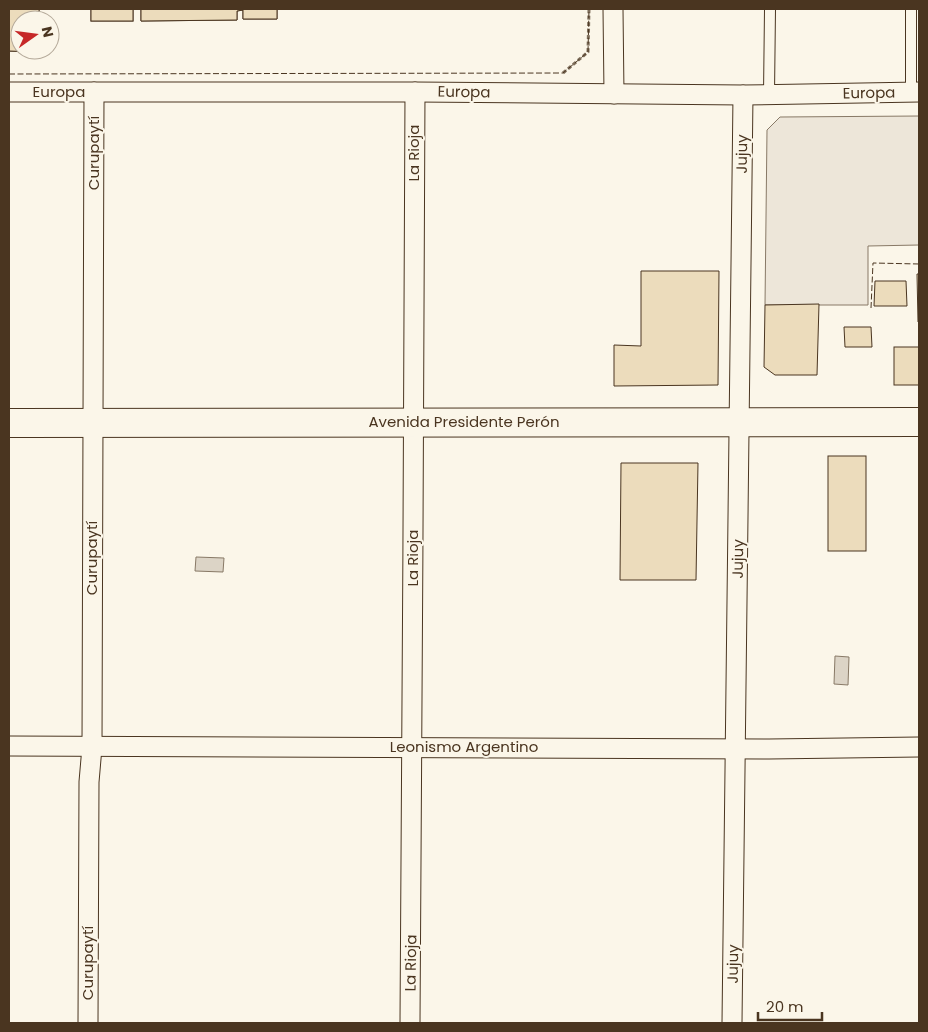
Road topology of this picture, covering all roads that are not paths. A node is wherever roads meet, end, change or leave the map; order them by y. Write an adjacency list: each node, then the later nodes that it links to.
1 (613, 9): 8 (street)
2 (770, 9): 9 (lane)
3 (911, 9): 7 (lane)
4 (9, 92): 5 (street, Europa)
5 (94, 92): 6 (street, Europa); 12 (street, Curupaytí)
6 (415, 92): 8 (street, Europa); 13 (street, La Rioja)
7 (915, 92): 9 (street, Europa)
8 (614, 94): 10 (street, Europa)
9 (769, 94): 10 (street, Europa)
10 (743, 95): 14 (street, Jujuy)
11 (9, 422): 12 (main road, Avenida Presidente Perón)
12 (92, 422): 13 (main road, Avenida Presidente Perón); 18 (street, Curupaytí)
13 (412, 422): 14 (main road, Avenida Presidente Perón); 17 (street, La Rioja)
14 (739, 422): 15 (main road, Avenida Presidente Perón); 20 (street, Jujuy)
15 (919, 422)
16 (9, 746): 18 (street, Leonismo Argentino)
17 (414, 746): 18 (street, Leonismo Argentino); 20 (street, Leonismo Argentino); 22 (street, La Rioja)
18 (92, 747): 21 (street, Curupaytí)
19 (919, 747): 20 (street, Leonismo Argentino)
20 (736, 749): 23 (street, Jujuy)
21 (88, 1023)
22 (410, 1023)
23 (732, 1023)

